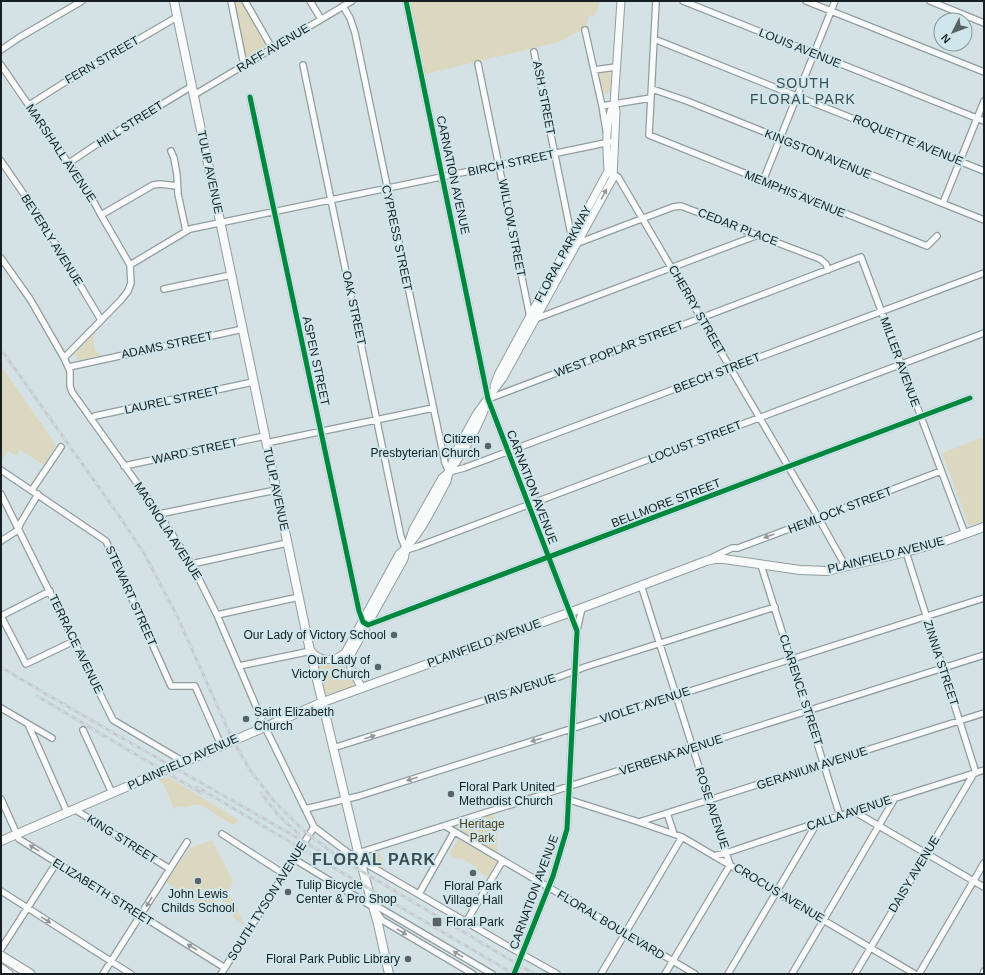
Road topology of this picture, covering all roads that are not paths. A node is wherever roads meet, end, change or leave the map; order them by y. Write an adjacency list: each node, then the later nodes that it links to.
1 (82, 1): 22 (street)
2 (174, 1): 16 (main road, TULIP AVENUE)
3 (231, 1): 27 (street)
4 (245, 1): 21 (street)
5 (310, 1): 17 (street)
6 (352, 1): 14 (street, RAFF AVENUE)
7 (406, 1): 54 (street, CARNATION AVENUE)
8 (621, 1): 29 (street, FLORAL PARKWAY)
9 (656, 1): 20 (street)
10 (683, 1): 24 (street, LOUIS AVENUE)
11 (806, 1): 15 (street)
12 (835, 1): 15 (street)
13 (930, 1): 18 (street)
14 (343, 6): 17 (street, RAFF AVENUE); 57 (street, CYPRESS STREET)
15 (831, 11): 24 (street); 31 (street)
16 (177, 17): 32 (main road, TULIP AVENUE); 40 (street, FERN STREET)
17 (321, 19): 21 (street, RAFF AVENUE)
18 (984, 22)
19 (585, 30): 30 (street)
20 (654, 39): 33 (street); 35 (street, ROQUETTE AVENUE)
21 (272, 48): 27 (street, RAFF AVENUE)
22 (1, 50)
23 (534, 52): 47 (street, ASH STREET)
24 (814, 54): 35 (street); 42 (street, LOUIS AVENUE)
25 (478, 64): 51 (street, WILLOW STREET)
26 (1, 65): 40 (street, MARSHALL AVENUE)
27 (244, 65): 34 (street, RAFF AVENUE)
28 (303, 66): 58 (street, OAK STREET)
29 (616, 67): 30 (street); 39 (street, FLORAL PARKWAY)
30 (594, 70): 41 (street)
31 (984, 72)
32 (192, 86): 34 (main road, TULIP AVENUE); 50 (street, HILL STREET)
33 (652, 89): 37 (street); 44 (street, KINGSTON AVENUE)
34 (194, 95): 64 (main road, TULIP AVENUE)
35 (797, 96): 44 (street); 49 (street, ROQUETTE AVENUE)
36 (250, 98): 60 (street, ASPEN STREET)
37 (651, 98): 39 (street); 55 (street, MEMPHIS AVENUE)
38 (984, 101): 42 (street)
39 (614, 104): 41 (street); 45 (street, FLORAL PARKWAY)
40 (29, 105): 50 (street, MARSHALL AVENUE)
41 (602, 106): 45 (street)
42 (977, 118): 43 (street, LOUIS AVENUE); 49 (street)
43 (984, 121)
44 (780, 138): 55 (street); 59 (street, KINGSTON AVENUE)
45 (609, 140): 47 (street, BIRCH STREET); 53 (street, FLORAL PARKWAY)
46 (170, 151): 56 (street)
47 (555, 154): 51 (street, BIRCH STREET); 68 (street, ASH STREET)
48 (1, 161): 82 (street, BEVERLY AVENUE)
49 (960, 161): 52 (street, ROQUETTE AVENUE); 59 (street)
50 (69, 163): 61 (street, MARSHALL AVENUE)
51 (500, 166): 54 (street, BIRCH STREET); 80 (street, WILLOW STREET)
52 (984, 171)
53 (613, 174): 62 (street, CHERRY STREET); 68 (street, FLORAL PARKWAY); 69 (street, FLORAL PARKWAY, one-way to 53)
54 (443, 177): 57 (street, BIRCH STREET); 91 (street, CARNATION AVENUE)
55 (763, 181): 67 (street, MEMPHIS AVENUE)
56 (177, 186): 61 (street); 65 (street)
57 (387, 189): 58 (street, BIRCH STREET); 92 (street, CYPRESS STREET)
58 (332, 201): 60 (street, BIRCH STREET); 96 (street, OAK STREET)
59 (943, 203): 63 (street, KINGSTON AVENUE)
60 (274, 213): 64 (street, BIRCH STREET); 97 (street, ASPEN STREET)
61 (101, 215): 72 (street, MARSHALL AVENUE)
62 (643, 218): 66 (street, CEDAR PLACE); 69 (street, CEDAR PLACE); 73 (street, CHERRY STREET)
63 (984, 220)
64 (221, 224): 65 (street, BIRCH STREET); 77 (main road, TULIP AVENUE)
65 (186, 231): 72 (street, BIRCH STREET)
66 (758, 235): 73 (street, FLORAL PARKWAY); 74 (street, CEDAR PLACE)
67 (937, 236)
68 (572, 238): 69 (street); 76 (street, FLORAL PARKWAY)
69 (578, 243): 76 (street, FLORAL PARKWAY)
70 (861, 257): 74 (street, WEST POPLAR STREET); 79 (street, MILLER AVENUE)
71 (1, 258): 85 (street)
72 (130, 265): 82 (street)
73 (672, 268): 80 (street, FLORAL PARKWAY); 81 (street, CHERRY STREET)
74 (828, 270): 81 (street, WEST POPLAR STREET)
75 (984, 272): 79 (street, BEECH STREET)
76 (557, 273): 80 (street, FLORAL PARKWAY)
77 (231, 275): 78 (street); 83 (main road, TULIP AVENUE)
78 (164, 289)
79 (881, 311): 86 (street, MILLER AVENUE); 88 (street, BEECH STREET)
80 (532, 318): 91 (street, FLORAL PARKWAY)
81 (701, 318): 88 (street, CHERRY STREET); 91 (street, WEST POPLAR STREET)
82 (101, 320): 85 (street)
83 (243, 329): 87 (street, ADAMS STREET); 89 (main road, TULIP AVENUE)
84 (984, 333): 86 (street, LOCUST STREET)
85 (64, 358): 87 (street)
86 (901, 364): 93 (street, LOCUST STREET); 94 (street, MILLER AVENUE)
87 (69, 367): 95 (street, MAGNOLIA AVENUE)
88 (731, 368): 93 (street, CHERRY STREET); 100 (street, BEECH STREET)
89 (254, 382): 95 (street, LAUREL STREET); 98 (main road, TULIP AVENUE)
90 (970, 398): 94 (street, BELLMORE STREET)
91 (488, 399): 100 (street, CARNATION AVENUE); 105 (street, FLORAL PARKWAY)
92 (433, 408): 96 (street, WARD STREET); 105 (street, CYPRESS STREET)
93 (760, 418): 102 (street, CHERRY STREET); 110 (street, LOCUST STREET)
94 (921, 418): 102 (street, BELLMORE STREET); 104 (street, MILLER AVENUE)
95 (91, 419): 101 (street, MAGNOLIA AVENUE)
96 (377, 420): 97 (street, WARD STREET); 119 (street, OAK STREET)
97 (321, 432): 98 (street, WARD STREET); 137 (street, ASPEN STREET)
98 (266, 440): 101 (street, WARD STREET); 107 (main road, TULIP AVENUE)
99 (61, 447): 106 (street)
100 (508, 452): 105 (street, BEECH STREET); 110 (street, CARNATION AVENUE)
101 (124, 466): 111 (street, MAGNOLIA AVENUE)
102 (789, 467): 112 (street, CHERRY STREET); 121 (street, BELLMORE STREET)
103 (1, 470): 106 (street, STEWART STREET)
104 (941, 471): 112 (street, HEMLOCK STREET); 115 (street, MILLER AVENUE)
105 (448, 472): 119 (street, FLORAL PARKWAY)
106 (32, 490): 109 (street, STEWART STREET)
107 (276, 490): 111 (street); 117 (main road, TULIP AVENUE)
108 (1, 494): 114 (street, TERRACE AVENUE)
109 (38, 494): 114 (street); 160 (street, STEWART STREET)
110 (528, 505): 119 (street, LOCUST STREET); 121 (street, CARNATION AVENUE)
111 (159, 514): 124 (street, MAGNOLIA AVENUE)
112 (818, 517): 118 (street, HEMLOCK STREET, one-way to 118); 126 (street, CHERRY STREET)
113 (984, 527): 115 (main road, PLAINFIELD AVENUE)
114 (18, 530): 116 (street); 128 (street, TERRACE AVENUE)
115 (965, 534): 120 (main road, PLAINFIELD AVENUE)
116 (1, 541)
117 (287, 543): 124 (street); 129 (main road, TULIP AVENUE)
118 (738, 548): 122 (street); 123 (street, HEMLOCK STREET)
119 (406, 550): 137 (street, FLORAL PARKWAY)
120 (906, 552): 126 (main road, PLAINFIELD AVENUE); 136 (street, ZINNIA STREET)
121 (549, 558): 133 (street, CARNATION AVENUE); 137 (street, BELLMORE STREET)
122 (733, 560): 123 (main road, PLAINFIELD AVENUE); 125 (main road, PLAINFIELD AVENUE)
123 (706, 561): 127 (main road, PLAINFIELD AVENUE)
124 (192, 565): 134 (street, MAGNOLIA AVENUE)
125 (761, 565): 126 (main road, PLAINFIELD AVENUE); 131 (street, CLARENCE STREET)
126 (846, 567)
127 (641, 585): 132 (main road, PLAINFIELD AVENUE); 140 (street, ROSE AVENUE)
128 (50, 591): 135 (street); 139 (street, TERRACE AVENUE)
129 (299, 597): 134 (street); 141 (main road, TULIP AVENUE)
130 (984, 598): 136 (street, VIOLET AVENUE)
131 (774, 607): 140 (street, IRIS AVENUE); 144 (street, CLARENCE STREET)
132 (582, 608): 133 (main road, PLAINFIELD AVENUE); 138 (street, CARNATION AVENUE)
133 (569, 612): 138 (street, CARNATION AVENUE); 148 (main road, PLAINFIELD AVENUE)
134 (217, 615): 145 (street, MAGNOLIA AVENUE)
135 (1, 616): 139 (street)
136 (926, 616): 144 (street, VIOLET AVENUE); 146 (street, ZINNIA STREET)
137 (365, 623): 142 (street, FLORAL PARKWAY)
138 (577, 631): 147 (street, CARNATION AVENUE)
139 (74, 641): 163 (street, TERRACE AVENUE)
140 (660, 643): 147 (street, IRIS AVENUE); 149 (street, ROSE AVENUE)
141 (311, 651): 142 (street); 145 (street); 150 (main road, TULIP AVENUE)
142 (348, 655): 148 (street)
143 (984, 655): 146 (street, VERBENA AVENUE)
144 (791, 659): 149 (street, VIOLET AVENUE); 152 (street, CLARENCE STREET)
145 (238, 666): 156 (street, MAGNOLIA AVENUE)
146 (943, 668): 152 (street, VERBENA AVENUE); 154 (street, ZINNIA STREET)
147 (576, 671): 157 (street, CARNATION AVENUE); 161 (street, IRIS AVENUE, one-way to 147)
148 (362, 688): 150 (main road, PLAINFIELD AVENUE)
149 (676, 695): 157 (street, VIOLET AVENUE); 162 (street, ROSE AVENUE)
150 (323, 702): 156 (main road, PLAINFIELD AVENUE); 161 (main road, TULIP AVENUE)
151 (1, 708): 155 (street)
152 (808, 712): 162 (street, VERBENA AVENUE); 164 (street, CLARENCE STREET)
153 (984, 713): 154 (street, GERANIUM AVENUE)
154 (960, 721): 164 (street, GERANIUM AVENUE); 166 (street, ZINNIA STREET)
155 (28, 724): 159 (street); 175 (street)
156 (265, 727): 160 (main road, PLAINFIELD AVENUE); 174 (street, MAGNOLIA AVENUE)
157 (573, 728): 167 (street, CARNATION AVENUE); 171 (street, VIOLET AVENUE, one-way to 171)
158 (83, 730): 168 (street)
159 (52, 738)
160 (221, 745): 163 (main road, PLAINFIELD AVENUE)
161 (333, 748): 171 (main road, TULIP AVENUE)
162 (693, 748): 167 (street, VERBENA AVENUE); 173 (street, ROSE AVENUE)
163 (184, 762): 168 (main road, PLAINFIELD AVENUE)
164 (824, 764): 173 (street, GERANIUM AVENUE); 178 (street, CLARENCE STREET)
165 (984, 770): 166 (street, CALLA AVENUE)
166 (975, 774): 169 (street, CALLA AVENUE); 192 (street, DAISY AVENUE)
167 (570, 787): 172 (street, CARNATION AVENUE); 181 (street, VERBENA AVENUE)
168 (112, 793): 175 (main road, PLAINFIELD AVENUE)
169 (895, 798): 176 (street, CALLA AVENUE); 182 (street)
170 (1, 799): 185 (street, ELIZABETH STREET)
171 (346, 799): 174 (street, VIOLET AVENUE); 194 (main road, TULIP AVENUE)
172 (570, 800): 179 (street, CROCUS AVENUE); 204 (street, CARNATION AVENUE)
173 (709, 800): 177 (street, GERANIUM AVENUE); 191 (street, ROSE AVENUE)
174 (305, 809): 183 (street, MAGNOLIA AVENUE)
175 (71, 811): 185 (main road, PLAINFIELD AVENUE); 200 (street, KING STREET)
176 (855, 812): 178 (street, CALLA AVENUE); 182 (street)
177 (667, 813): 179 (street, GERANIUM AVENUE); 187 (street)
178 (840, 816): 180 (street, CALLA AVENUE)
179 (639, 822): 187 (street, CROCUS AVENUE)
180 (817, 823): 191 (street, CALLA AVENUE); 206 (street)
181 (445, 826): 184 (street, FLORAL BOULEVARD); 194 (street, VERBENA AVENUE)
182 (879, 826): 192 (street); 211 (street)
183 (314, 827): 194 (street); 195 (street, SOUTH TYSON AVENUE)
184 (454, 832): 196 (street, FLORAL BOULEVARD); 207 (street)
185 (17, 834): 189 (main road, PLAINFIELD AVENUE); 197 (street, ELIZABETH STREET, one-way to 185)
186 (222, 834): 201 (street)
187 (674, 834): 188 (street, CROCUS AVENUE)
188 (682, 837): 193 (street, CROCUS AVENUE); 213 (street)
189 (1, 841)
190 (187, 842): 200 (street)
191 (726, 853): 193 (street, CALLA AVENUE); 199 (street, ROSE AVENUE)
192 (926, 854): 202 (street); 214 (street, DAISY AVENUE)
193 (714, 856): 199 (street, CROCUS AVENUE)
194 (359, 857): 207 (street); 208 (main road, TULIP AVENUE)
195 (294, 859): 201 (street, SOUTH TYSON AVENUE); 208 (street)
196 (503, 860): 204 (street, FLORAL BOULEVARD); 212 (street)
197 (57, 862): 209 (street); 210 (street, ELIZABETH STREET)
198 (984, 863): 202 (street)
199 (730, 865): 206 (street, CROCUS AVENUE); 219 (street, ROSE AVENUE)
200 (170, 869): 210 (street, one-way to 210)
201 (284, 874): 220 (street, SOUTH TYSON AVENUE)
202 (974, 881): 203 (street); 239 (street)
203 (984, 887)
204 (549, 888): 213 (street, FLORAL BOULEVARD); 216 (street, CARNATION AVENUE)
205 (1, 891): 209 (street)
206 (776, 892): 211 (street, CROCUS AVENUE); 235 (street)
207 (419, 894): 212 (street)
208 (373, 907): 227 (main road, TULIP AVENUE); 228 (street, one-way to 228); 229 (street, one-way to 208)
209 (28, 908): 215 (street); 218 (street, one-way to 218)
210 (141, 915): 218 (street); 220 (street, ELIZABETH STREET, one-way to 210)
211 (824, 920): 214 (street, CROCUS AVENUE); 236 (street)
212 (466, 922): 216 (street)
213 (625, 933): 219 (street, FLORAL BOULEVARD); 232 (street)
214 (871, 948): 237 (street, DAISY AVENUE); 238 (street, CROCUS AVENUE)
215 (1, 949)
216 (522, 954): 230 (street, CARNATION AVENUE); 231 (street)
217 (1, 956): 223 (main road)
218 (111, 961): 224 (street); 225 (street)
219 (673, 961): 233 (street, ROSE AVENUE); 234 (street, FLORAL BOULEVARD)
220 (224, 968): 226 (street, SOUTH TYSON AVENUE)
221 (1, 969): 222 (main road)
222 (8, 974)
223 (30, 974)
224 (103, 974)
225 (131, 974)
226 (221, 974)
227 (389, 974)
228 (473, 974)
229 (492, 974)
230 (514, 974)
231 (557, 974)
232 (601, 974)
233 (665, 974)
234 (695, 974)
235 (728, 974)
236 (792, 974)
237 (855, 974)
238 (915, 974)
239 (919, 974)

